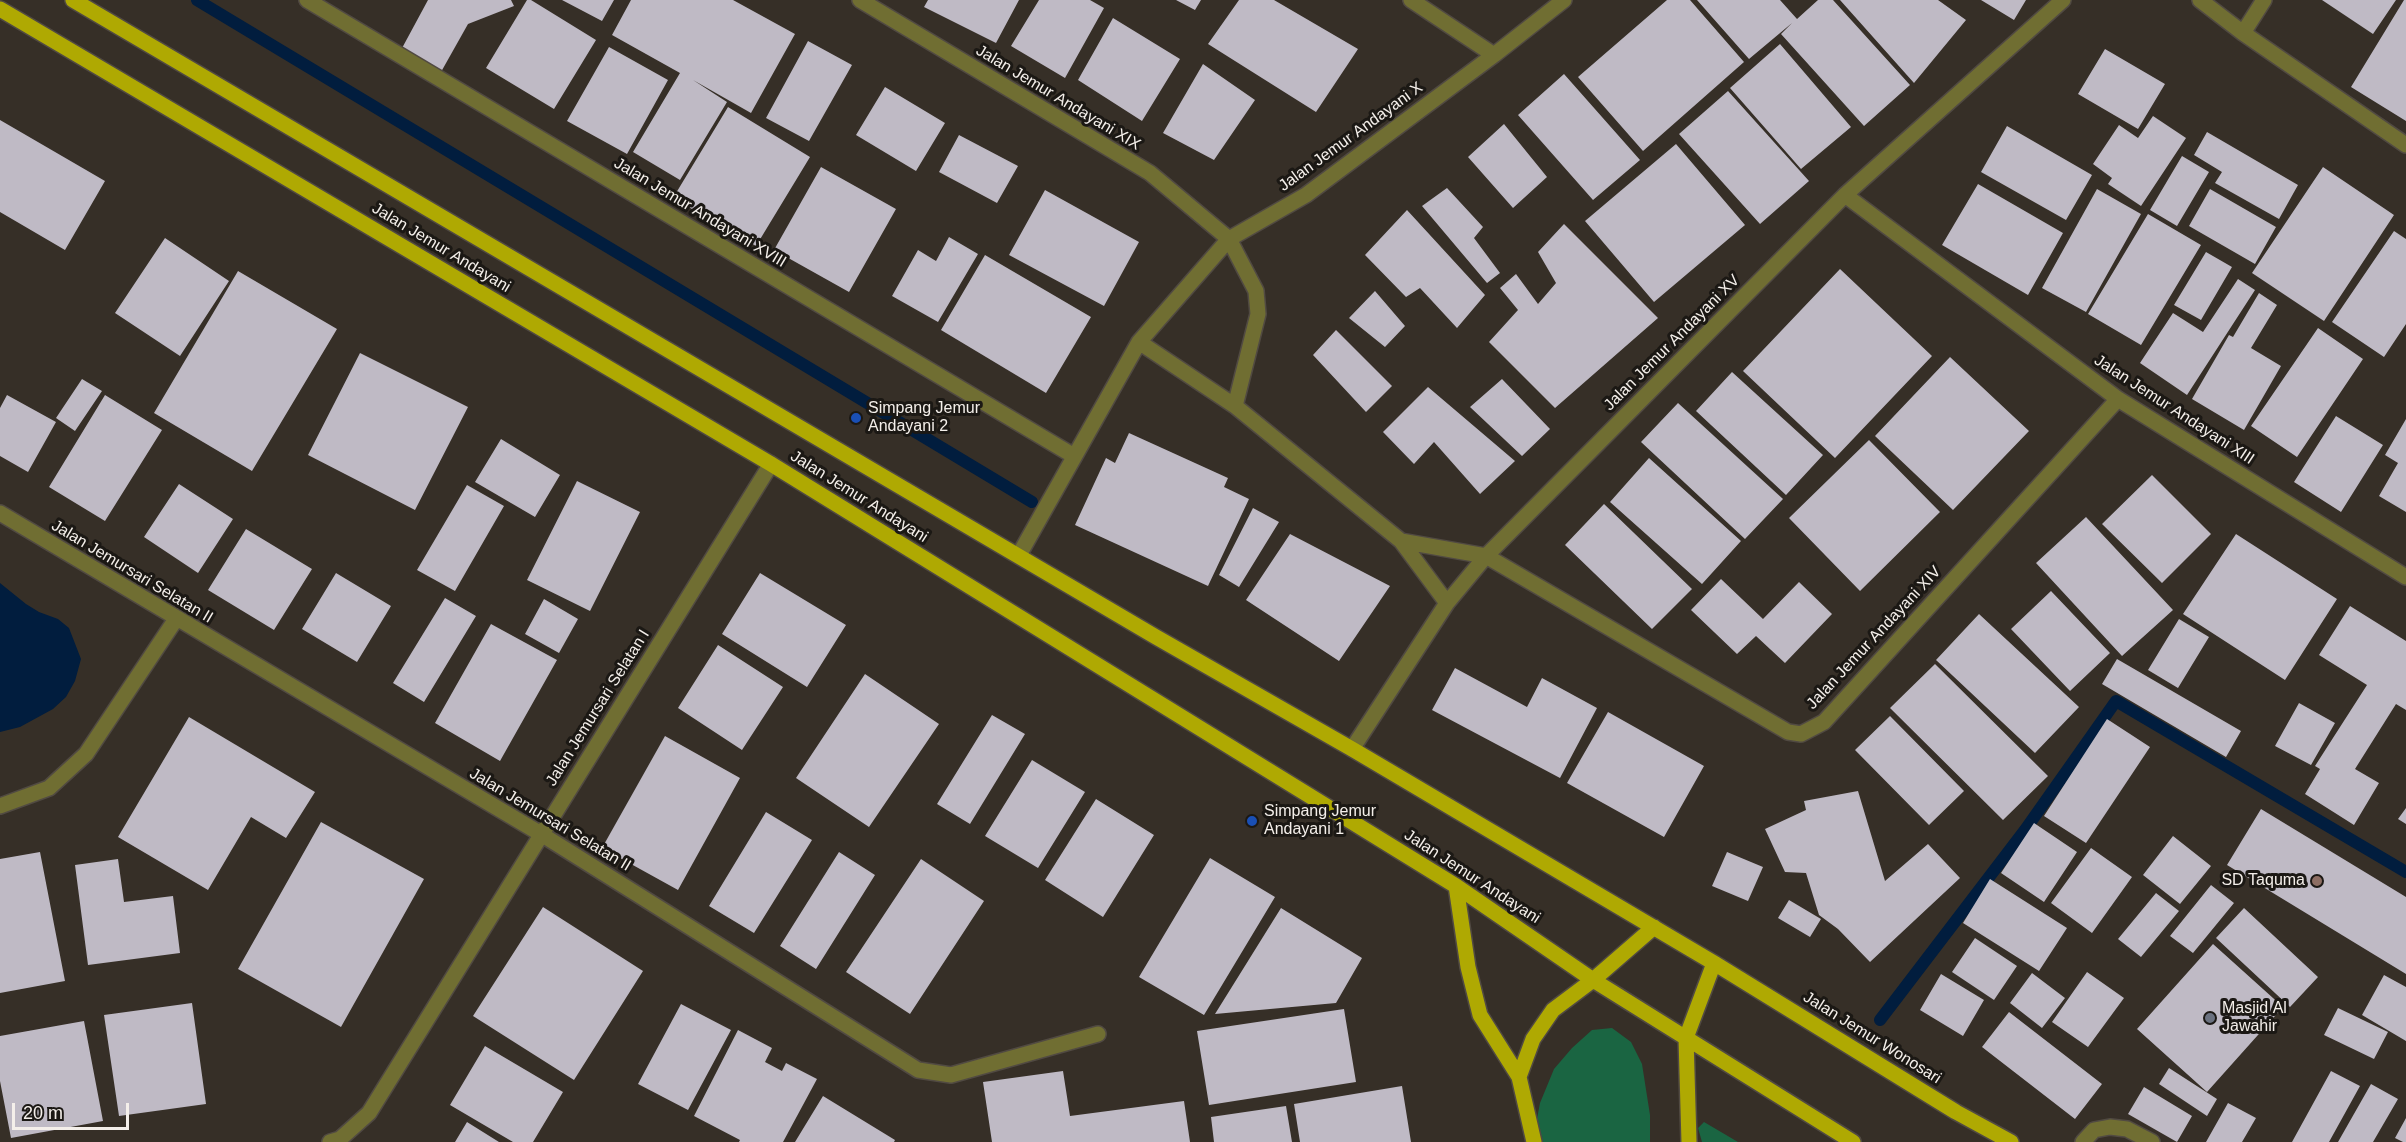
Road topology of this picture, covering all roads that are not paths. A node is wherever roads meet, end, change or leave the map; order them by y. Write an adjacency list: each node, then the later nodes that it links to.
1 (73, 0): 22 (main road, Jalan Jemur Andayani)
2 (307, 0): 18 (street, Jalan Jemur Andayani XVIII)
3 (860, 0): 14 (street, Jalan Jemur Andayani XIX)
4 (1411, 0): 11 (street)
5 (1564, 0): 11 (street, Jalan Jemur Andayani X)
6 (2200, 0): 10 (street)
7 (2264, 0): 10 (street)
8 (2061, 1): 13 (street, Jalan Jemur Andayani XV)
9 (0, 9): 19 (main road, Jalan Jemur Andayani)
10 (2242, 33): 12 (street)
11 (1494, 55): 14 (street, Jalan Jemur Andayani X)
12 (2406, 144)
13 (1845, 195): 16 (street, Jalan Jemur Andayani XIII); 23 (street, Jalan Jemur Andayani XV)
14 (1229, 239): 15 (street, Jalan Jemur Andayani X); 17 (street)
15 (1139, 342): 17 (street); 18 (street, Jalan Jemur Andayani X)
16 (2118, 399): 23 (street, Jalan Jemur Andayani XIV); 24 (street, Jalan Jemur Andayani XIII)
17 (1234, 406): 21 (street)
18 (1074, 456): 22 (street, Jalan Jemur Andayani X)
19 (771, 464): 29 (street, Jalan Jemursari Selatan I); 30 (main road, Jalan Jemur Andayani)
20 (0, 513): 26 (street, Jalan Jemursari Selatan II)
21 (1401, 541): 23 (street); 25 (street)
22 (1018, 555): 27 (main road, Jalan Jemur Andayani)
23 (1486, 556): 25 (street, Jalan Jemur Andayani XV)
24 (2406, 578)
25 (1447, 603): 27 (street, Jalan Jemur Andayani XV)
26 (176, 619): 28 (street); 29 (street, Jalan Jemursari Selatan II)
27 (1352, 748): 31 (main road, Jalan Jemur Andayani)
28 (0, 806)
29 (541, 834): 34 (street, Jalan Jemursari Selatan II); 37 (street, Jalan Jemursari Selatan I)
30 (1456, 886): 33 (main road, Jalan Jemur Andayani); 36 (main road)
31 (1654, 927): 32 (main road, Jalan Jemur Andayani); 33 (main road)
32 (1714, 963): 35 (main road); 41 (main road, Jalan Jemur Wonosari)
33 (1593, 980): 35 (main road, Jalan Jemur Andayani); 36 (main road)
34 (1098, 1034)
35 (1686, 1038): 39 (main road); 40 (main road)
36 (1519, 1077): 38 (main road)
37 (330, 1142)
38 (1534, 1142)
39 (1689, 1142)
40 (1853, 1142)
41 (2011, 1142)
42 (2083, 1142): 43 (street)
43 (2152, 1142)

